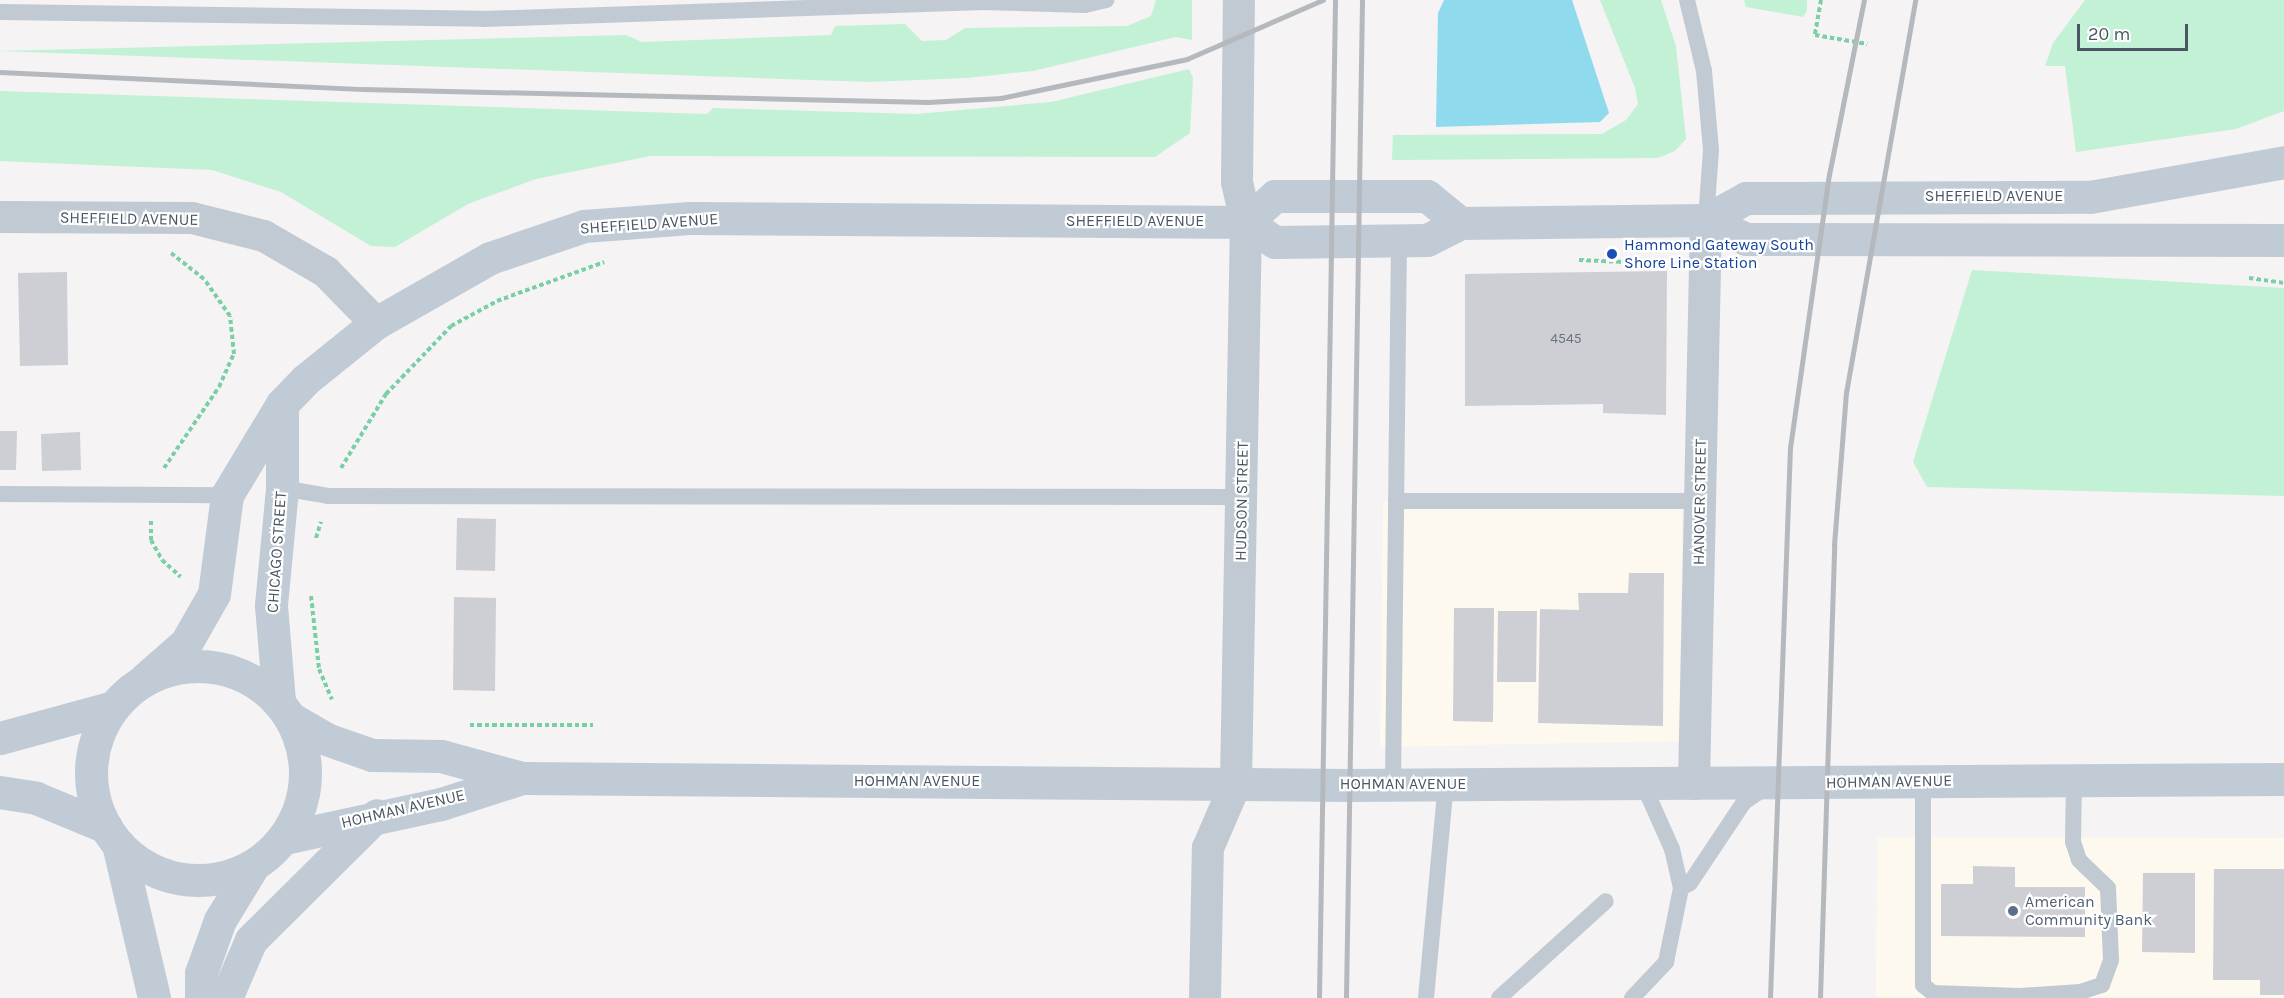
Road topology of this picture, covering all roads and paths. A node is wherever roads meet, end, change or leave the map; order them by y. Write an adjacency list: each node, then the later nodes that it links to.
1 (1106, 0): 5 (lane)
2 (1239, 0): 10 (street, HUDSON STREET)
3 (1687, 0): 9 (lane)
4 (1821, 0): 6 (path)
5 (0, 12)
6 (1867, 44)
7 (2284, 162): 9 (main road, SHEFFIELD AVENUE)
8 (0, 217): 16 (street, SHEFFIELD AVENUE)
9 (1706, 220): 11 (main road, SHEFFIELD AVENUE); 13 (main road, SHEFFIELD AVENUE); 25 (street, HANOVER STREET)
10 (1246, 222): 11 (main road); 12 (main road, SHEFFIELD AVENUE); 16 (main road, SHEFFIELD AVENUE); 23 (street, HUDSON STREET)
11 (1460, 223): 12 (main road, SHEFFIELD AVENUE)
12 (1399, 240): 24 (lane)
13 (2284, 240)
14 (162, 245): 18 (path)
15 (608, 261): 19 (path)
16 (376, 323): 17 (main road)
17 (282, 404): 20 (main road, CHICAGO STREET); 22 (main road)
18 (160, 475)
19 (334, 479)
20 (282, 488): 23 (lane); 34 (main road, CHICAGO STREET)
21 (0, 494): 22 (lane)
22 (227, 495): 31 (main road)
23 (1242, 497): 42 (street, HUDSON STREET)
24 (1396, 501): 25 (lane); 47 (lane)
25 (1700, 501): 46 (street, HANOVER STREET)
26 (323, 515): 28 (path)
27 (150, 517): 29 (path)
28 (314, 548)
29 (190, 584)
30 (311, 592): 32 (path)
31 (144, 679): 33 (main road); 34 (main road)
32 (342, 704)
33 (113, 707): 37 (main road); 50 (main road)
34 (286, 710): 38 (main road, HOHMAN AVENUE); 51 (main road)
35 (458, 725): 36 (path)
36 (593, 725)
37 (0, 738)
38 (522, 778): 42 (main road, HOHMAN AVENUE); 49 (main road, HOHMAN AVENUE)
39 (2284, 779): 40 (main road, HOHMAN AVENUE)
40 (2074, 780): 41 (main road, HOHMAN AVENUE); 41 (lane)
41 (1923, 781): 43 (main road, HOHMAN AVENUE)
42 (1236, 783): 47 (main road, HOHMAN AVENUE); 58 (street, HUDSON STREET)
43 (1771, 783): 46 (main road, HOHMAN AVENUE); 53 (lane)
44 (1446, 784): 45 (main road, HOHMAN AVENUE); 47 (main road, HOHMAN AVENUE); 59 (lane)
45 (1643, 784): 46 (main road, HOHMAN AVENUE); 53 (lane)
46 (1695, 784)
47 (1393, 785)
48 (0, 792): 50 (main road)
49 (378, 814): 51 (main road, HOHMAN AVENUE); 57 (main road)
50 (112, 835): 52 (main road); 55 (main road)
51 (284, 838): 52 (main road)
52 (253, 866): 56 (main road)
53 (1681, 888): 61 (lane)
54 (1606, 901): 60 (lane)
55 (154, 998)
56 (201, 998)
57 (226, 998)
58 (1205, 998)
59 (1426, 998)
60 (1499, 998)
61 (1632, 998)

